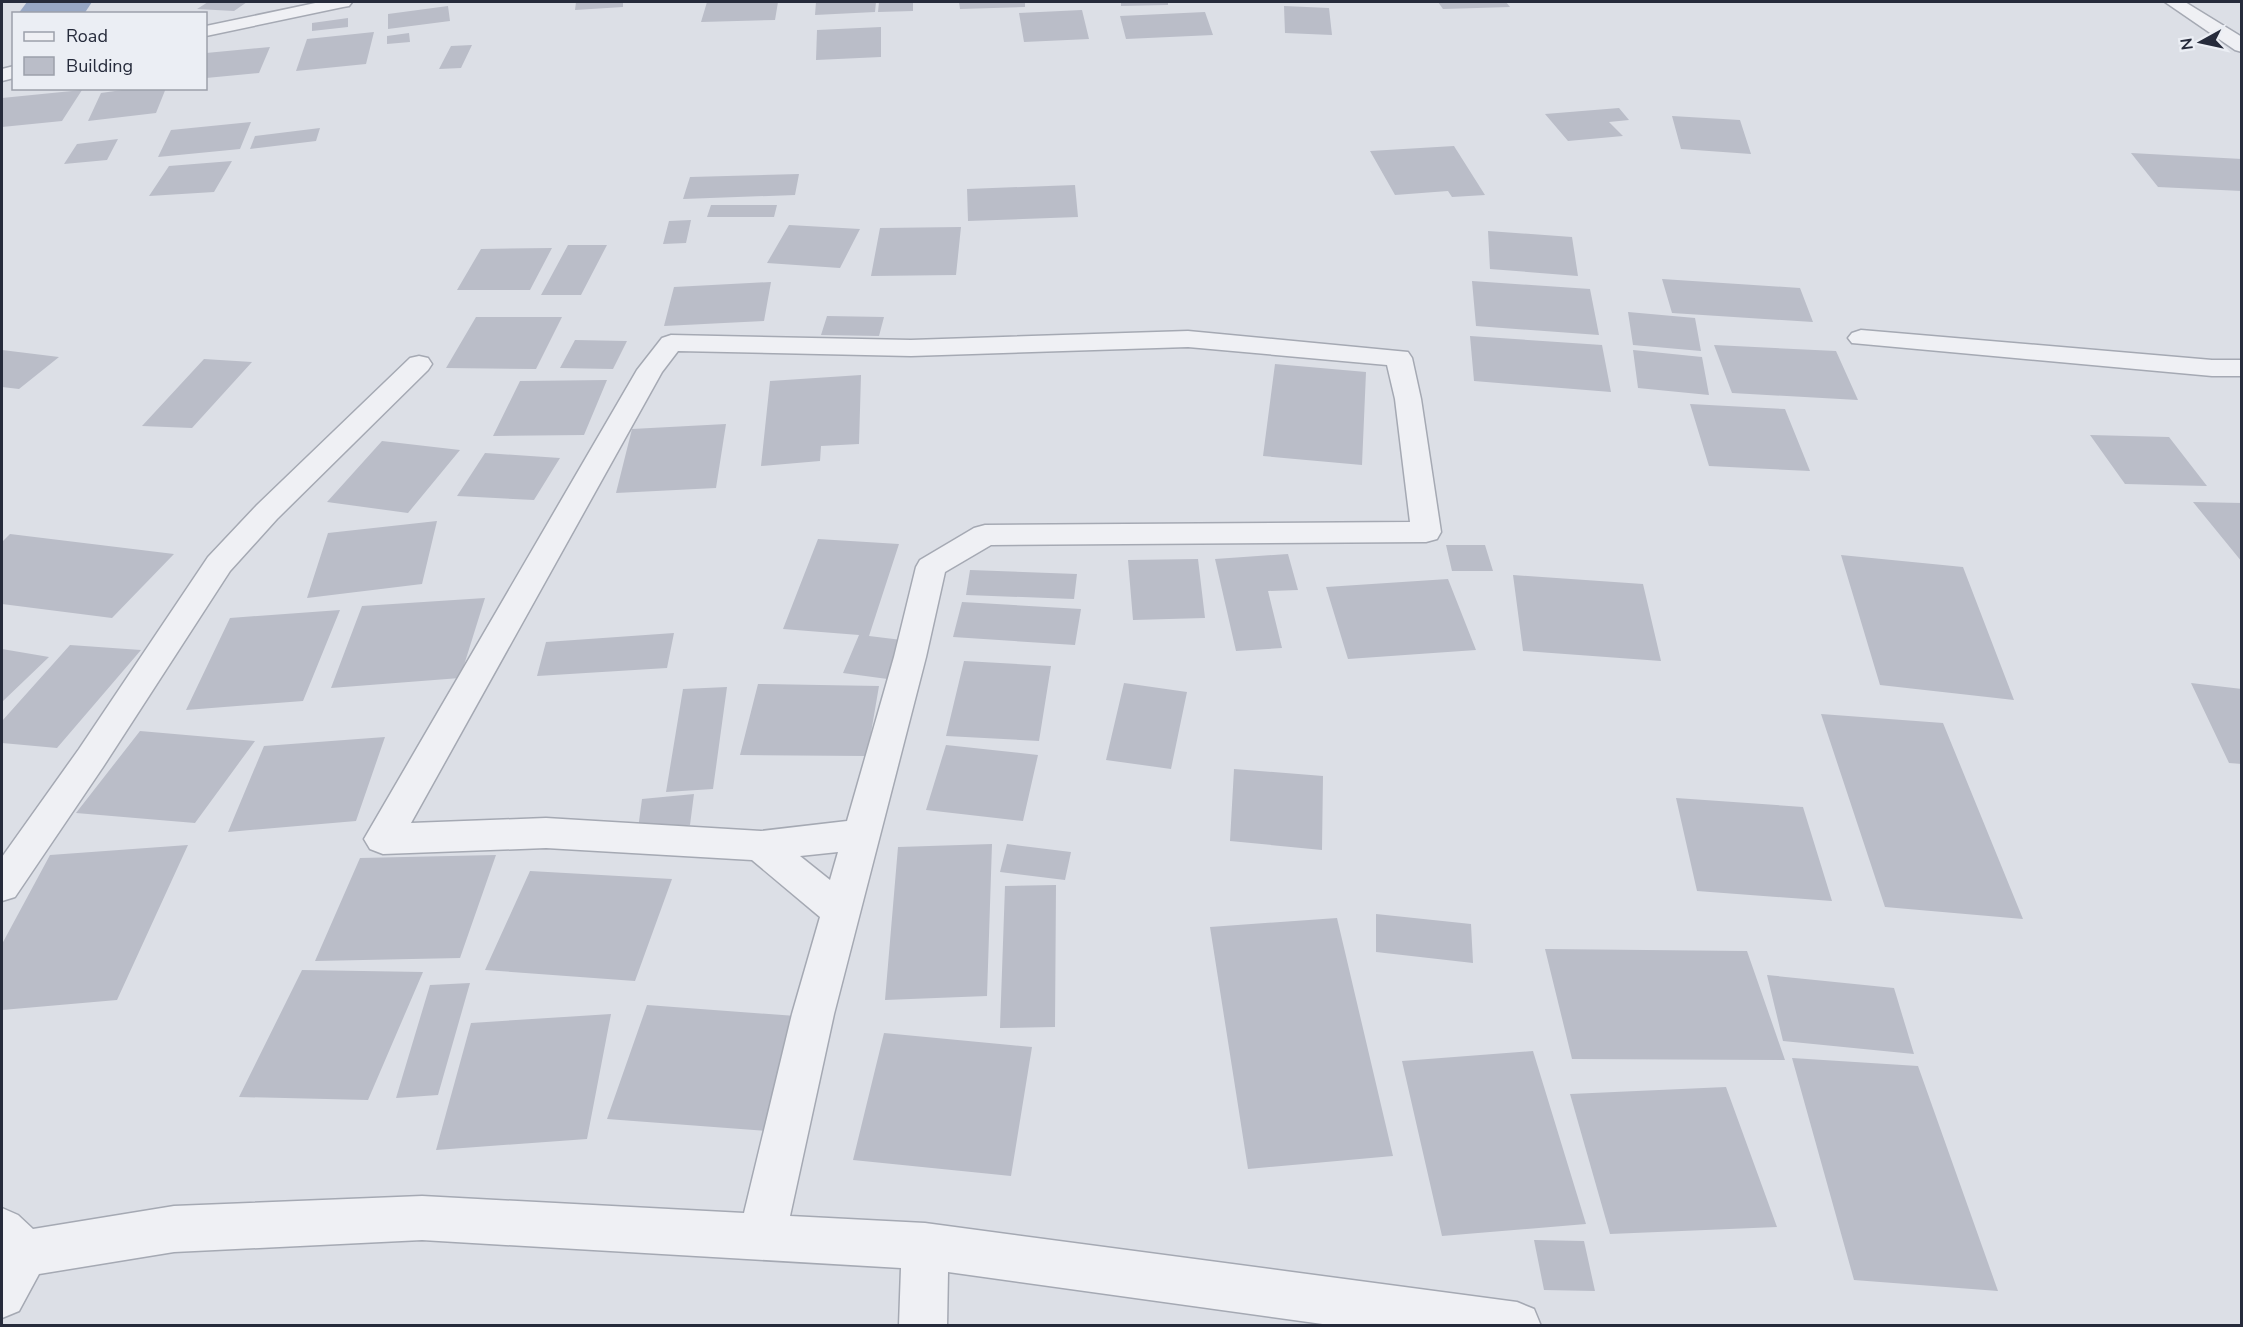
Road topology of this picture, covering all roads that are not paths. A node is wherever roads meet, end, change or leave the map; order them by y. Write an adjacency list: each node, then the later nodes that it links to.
1 (343, 2): 3 (street)
2 (2174, 2): 4 (street)
3 (207, 31)
4 (2241, 46)
5 (1861, 338): 7 (street)
6 (419, 364): 10 (street)
7 (2241, 368)
8 (863, 834): 9 (street); 9 (street); 11 (street)
9 (761, 846): 11 (street)
10 (2, 886)
11 (842, 912): 12 (street)
12 (762, 1236): 13 (street); 14 (street)
13 (13, 1242): 15 (street)
14 (925, 1246): 16 (street); 17 (street)
15 (2, 1294)
16 (923, 1326)
17 (1517, 1326)

